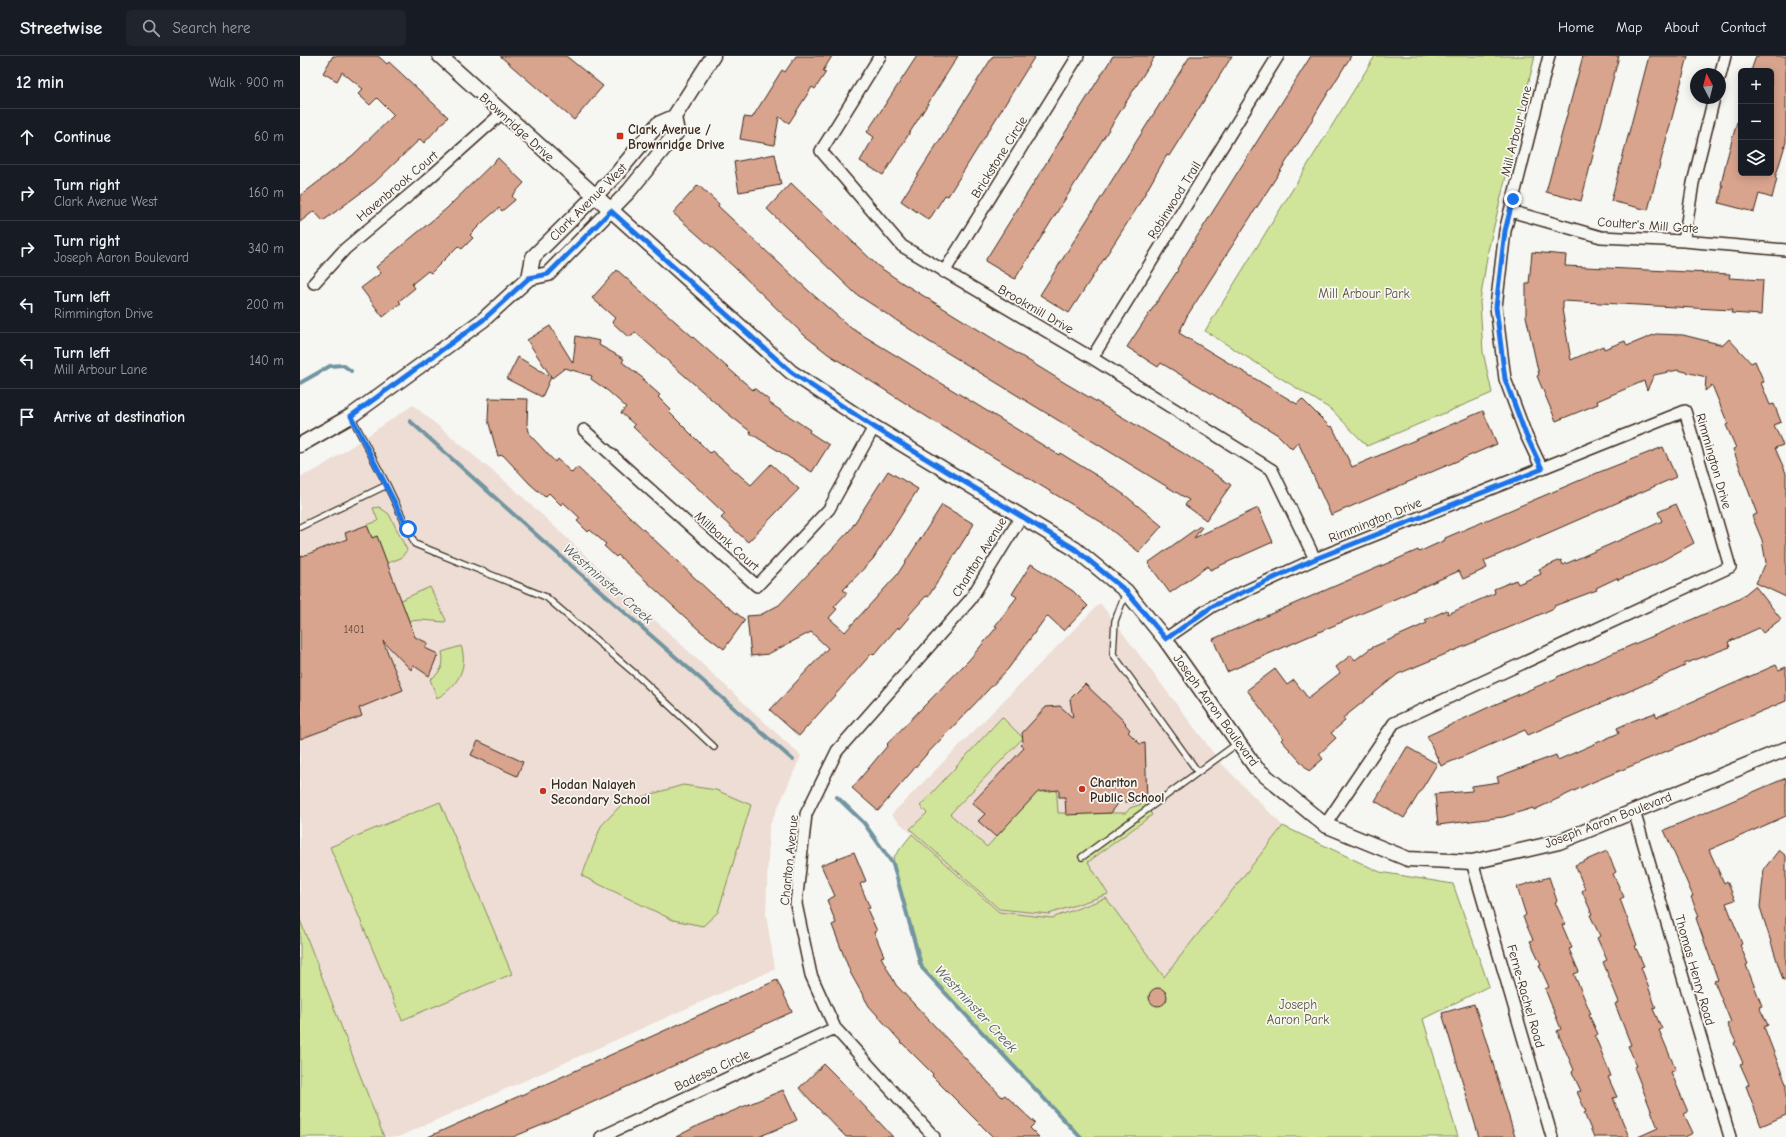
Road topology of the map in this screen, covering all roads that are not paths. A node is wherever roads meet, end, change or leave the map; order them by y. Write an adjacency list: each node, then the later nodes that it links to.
1 (440, 56): 10 (street, Brownridge Drive)
2 (713, 56): 11 (street)
3 (880, 56): 17 (street, Brookmill Drive)
4 (1078, 56): 17 (street, Brickstone Circle)
5 (1278, 56): 20 (street, Robinwood Trail)
6 (1549, 56): 14 (street, Mill Arbour Lane)
7 (1725, 56): 8 (street)
8 (1722, 68)
9 (1713, 104): 15 (street)
10 (502, 113): 12 (street, Brownridge Drive); 19 (street, Havenbrook Court)
11 (674, 117): 12 (street, Clark Avenue West); 13 (street, Clark Avenue West)
12 (595, 197): 13 (street, Brownridge Drive); 18 (street, Clark Avenue West)
13 (611, 211): 18 (street, Clark Avenue West); 22 (street, Joseph Aaron Boulevard)
14 (1510, 211): 15 (street, Coulter's Mill Gate); 25 (street, Mill Arbour Lane)
15 (1684, 241): 16 (street, Coulter's Mill Gate)
16 (1786, 250)
17 (944, 272): 20 (street, Brookmill Drive)
18 (529, 278): 21 (street, Clark Avenue West)
19 (314, 284)
20 (1092, 358): 29 (street, Brookmill Drive)
21 (351, 416): 24 (street, Clark Avenue West); 26 (lane)
22 (874, 427): 23 (street, Millbank Court); 27 (street, Joseph Aaron Boulevard)
23 (584, 430)
24 (300, 445)
25 (1542, 469): 29 (street, Rimmington Drive); 37 (street, Rimmington Drive)
26 (387, 484): 28 (lane); 33 (lane)
27 (1021, 517): 30 (street, Joseph Aaron Boulevard); 40 (street, Charlton Avenue)
28 (300, 527)
29 (1315, 559): 31 (street, Rimmington Drive)
30 (1126, 591): 31 (street, Joseph Aaron Boulevard); 35 (lane)
31 (1166, 639): 32 (street, Joseph Aaron Boulevard)
32 (1238, 743): 35 (lane); 37 (street, Joseph Aaron Boulevard)
33 (714, 747)
34 (1786, 749): 36 (street, Joseph Aaron Boulevard)
35 (1198, 772): 38 (lane)
36 (1634, 811): 39 (street, Joseph Aaron Boulevard); 44 (street, Thomas Henry Road)
37 (1325, 825): 39 (street, Joseph Aaron Boulevard)
38 (1082, 857)
39 (1472, 862): 43 (street, Ferne-Rachel Road)
40 (835, 1028): 41 (street, Badessa Circle); 42 (street, Charlton Avenue)
41 (601, 1137)
42 (934, 1137)
43 (1552, 1137)
44 (1730, 1137)

